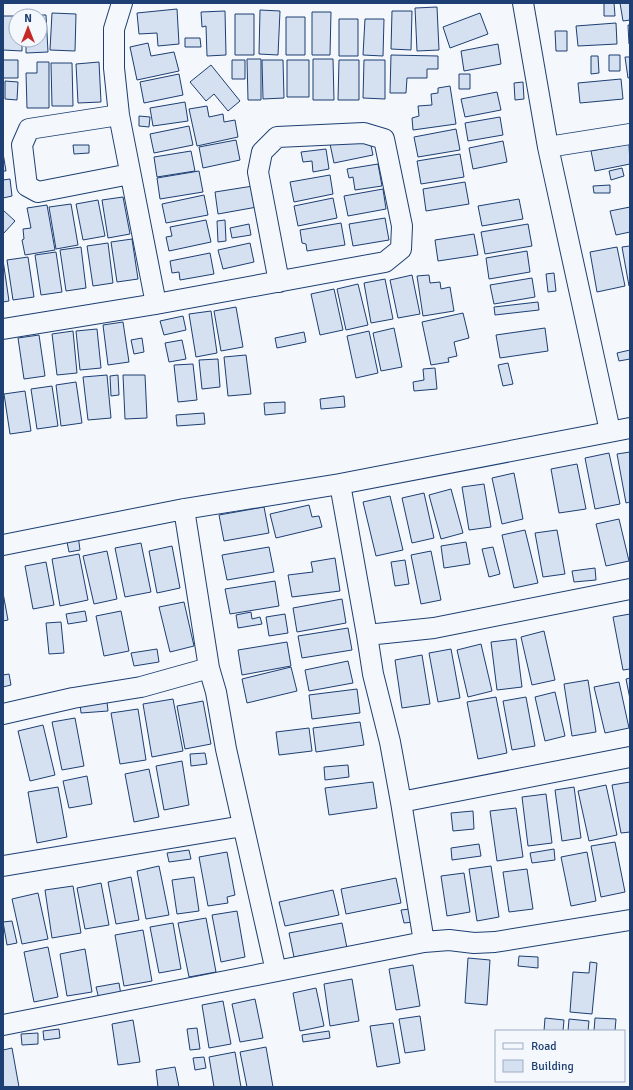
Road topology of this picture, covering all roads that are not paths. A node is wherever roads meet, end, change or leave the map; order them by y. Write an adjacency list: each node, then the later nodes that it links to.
1 (122, 3): 3 (street)
2 (524, 3): 5 (street)
3 (119, 115): 6 (street); 6 (street)
4 (630, 134): 5 (street)
5 (548, 147): 11 (street)
6 (130, 174): 8 (street)
7 (279, 282): 7 (street); 8 (street)
8 (156, 304): 9 (street)
9 (3, 329)
10 (630, 428): 11 (street)
11 (610, 431): 12 (street)
12 (340, 484): 13 (street); 16 (street)
13 (184, 509): 14 (street); 17 (street)
14 (3, 545)
15 (630, 589): 16 (street)
16 (367, 635): 20 (street)
17 (209, 668): 18 (street); 21 (street)
18 (3, 714)
19 (630, 757): 20 (street)
20 (402, 802): 24 (street)
21 (243, 826): 22 (street); 25 (street)
22 (3, 866)
23 (630, 920): 24 (street)
24 (424, 942): 25 (street)
25 (276, 971): 26 (street)
26 (3, 1025)

